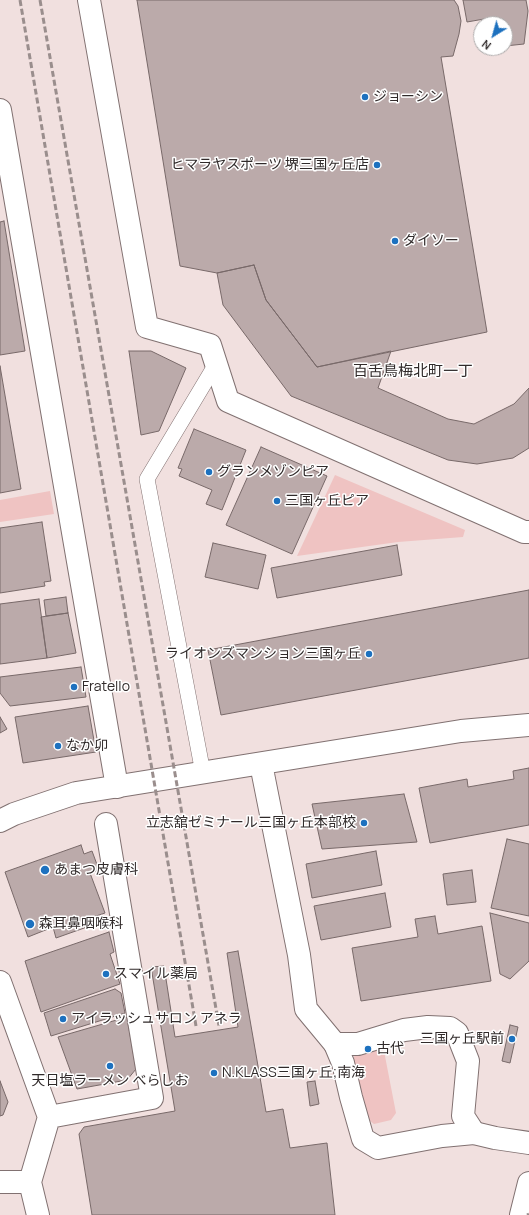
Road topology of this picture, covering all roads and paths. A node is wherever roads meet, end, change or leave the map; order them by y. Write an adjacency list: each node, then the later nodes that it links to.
1 (90, 0): 3 (main road)
2 (0, 116): 8 (main road)
3 (216, 364): 4 (main road); 7 (lane)
4 (529, 532)
5 (529, 725): 6 (main road)
6 (261, 764): 7 (main road); 12 (main road)
7 (203, 773): 8 (main road)
8 (117, 786): 9 (main road)
9 (0, 821)
10 (106, 824): 13 (main road)
11 (0, 982): 13 (main road)
12 (335, 1044): 14 (main road); 14 (main road)
13 (49, 1117): 17 (main road)
14 (474, 1133): 15 (main road)
15 (529, 1143)
16 (0, 1182): 17 (main road)
17 (30, 1182): 19 (main road)
18 (529, 1183): 20 (main road)
19 (38, 1215)
20 (521, 1215)

